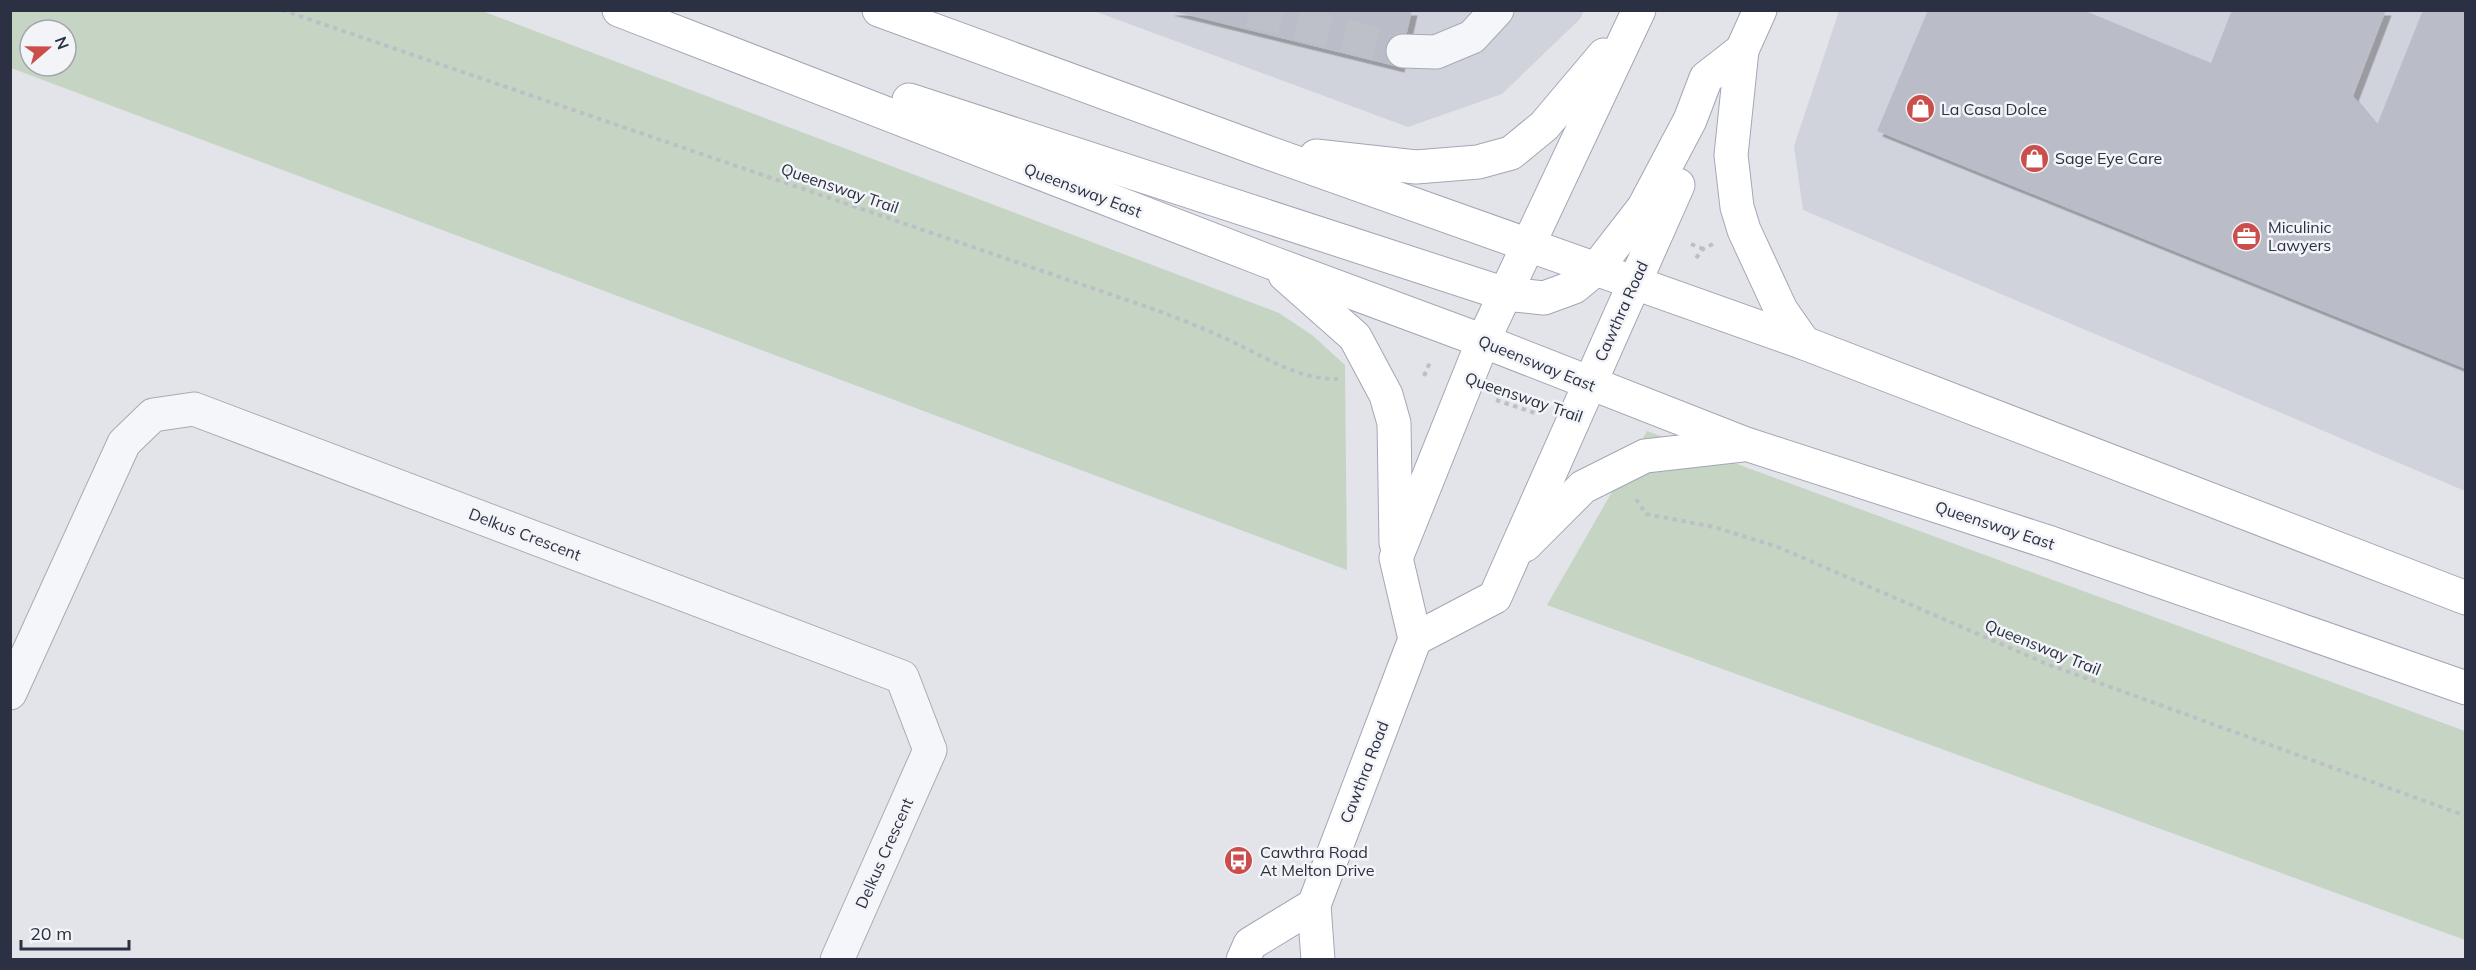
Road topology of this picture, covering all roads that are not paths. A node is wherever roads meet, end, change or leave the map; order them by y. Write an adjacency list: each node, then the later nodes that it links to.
1 (619, 10): 11 (main road, Queensway East)
2 (632, 10): 14 (main road)
3 (1497, 10): 8 (street)
4 (1760, 10): 7 (main road, Cawthra Road)
5 (886, 11): 9 (main road)
6 (1636, 16): 9 (main road); 10 (main road)
7 (1742, 50): 12 (main road); 13 (main road, Cawthra Road); 16 (main road)
8 (1403, 51)
9 (1261, 150): 10 (main road)
10 (1527, 245): 12 (main road); 14 (main road)
11 (1270, 262): 15 (main road, Queensway East); 19 (main road)
12 (1596, 269): 13 (main road); 14 (main road)
13 (1634, 282): 16 (main road); 17 (main road, Cawthra Road)
14 (1505, 294): 15 (main road)
15 (1484, 341): 17 (main road, Queensway East); 19 (main road)
16 (1804, 343): 21 (main road)
17 (1589, 384): 18 (main road, Queensway East); 20 (main road, Cawthra Road)
18 (1746, 444): 20 (main road); 23 (main road, Queensway East)
19 (1396, 558): 22 (main road)
20 (1511, 559): 22 (main road, Cawthra Road)
21 (2466, 598)
22 (1415, 639): 25 (main road, Cawthra Road)
23 (2466, 688)
24 (10, 693): 26 (street, Delkus Crescent)
25 (1314, 905): 27 (main road); 28 (main road, Cawthra Road)
26 (837, 960)
27 (1243, 960)
28 (1318, 960)

